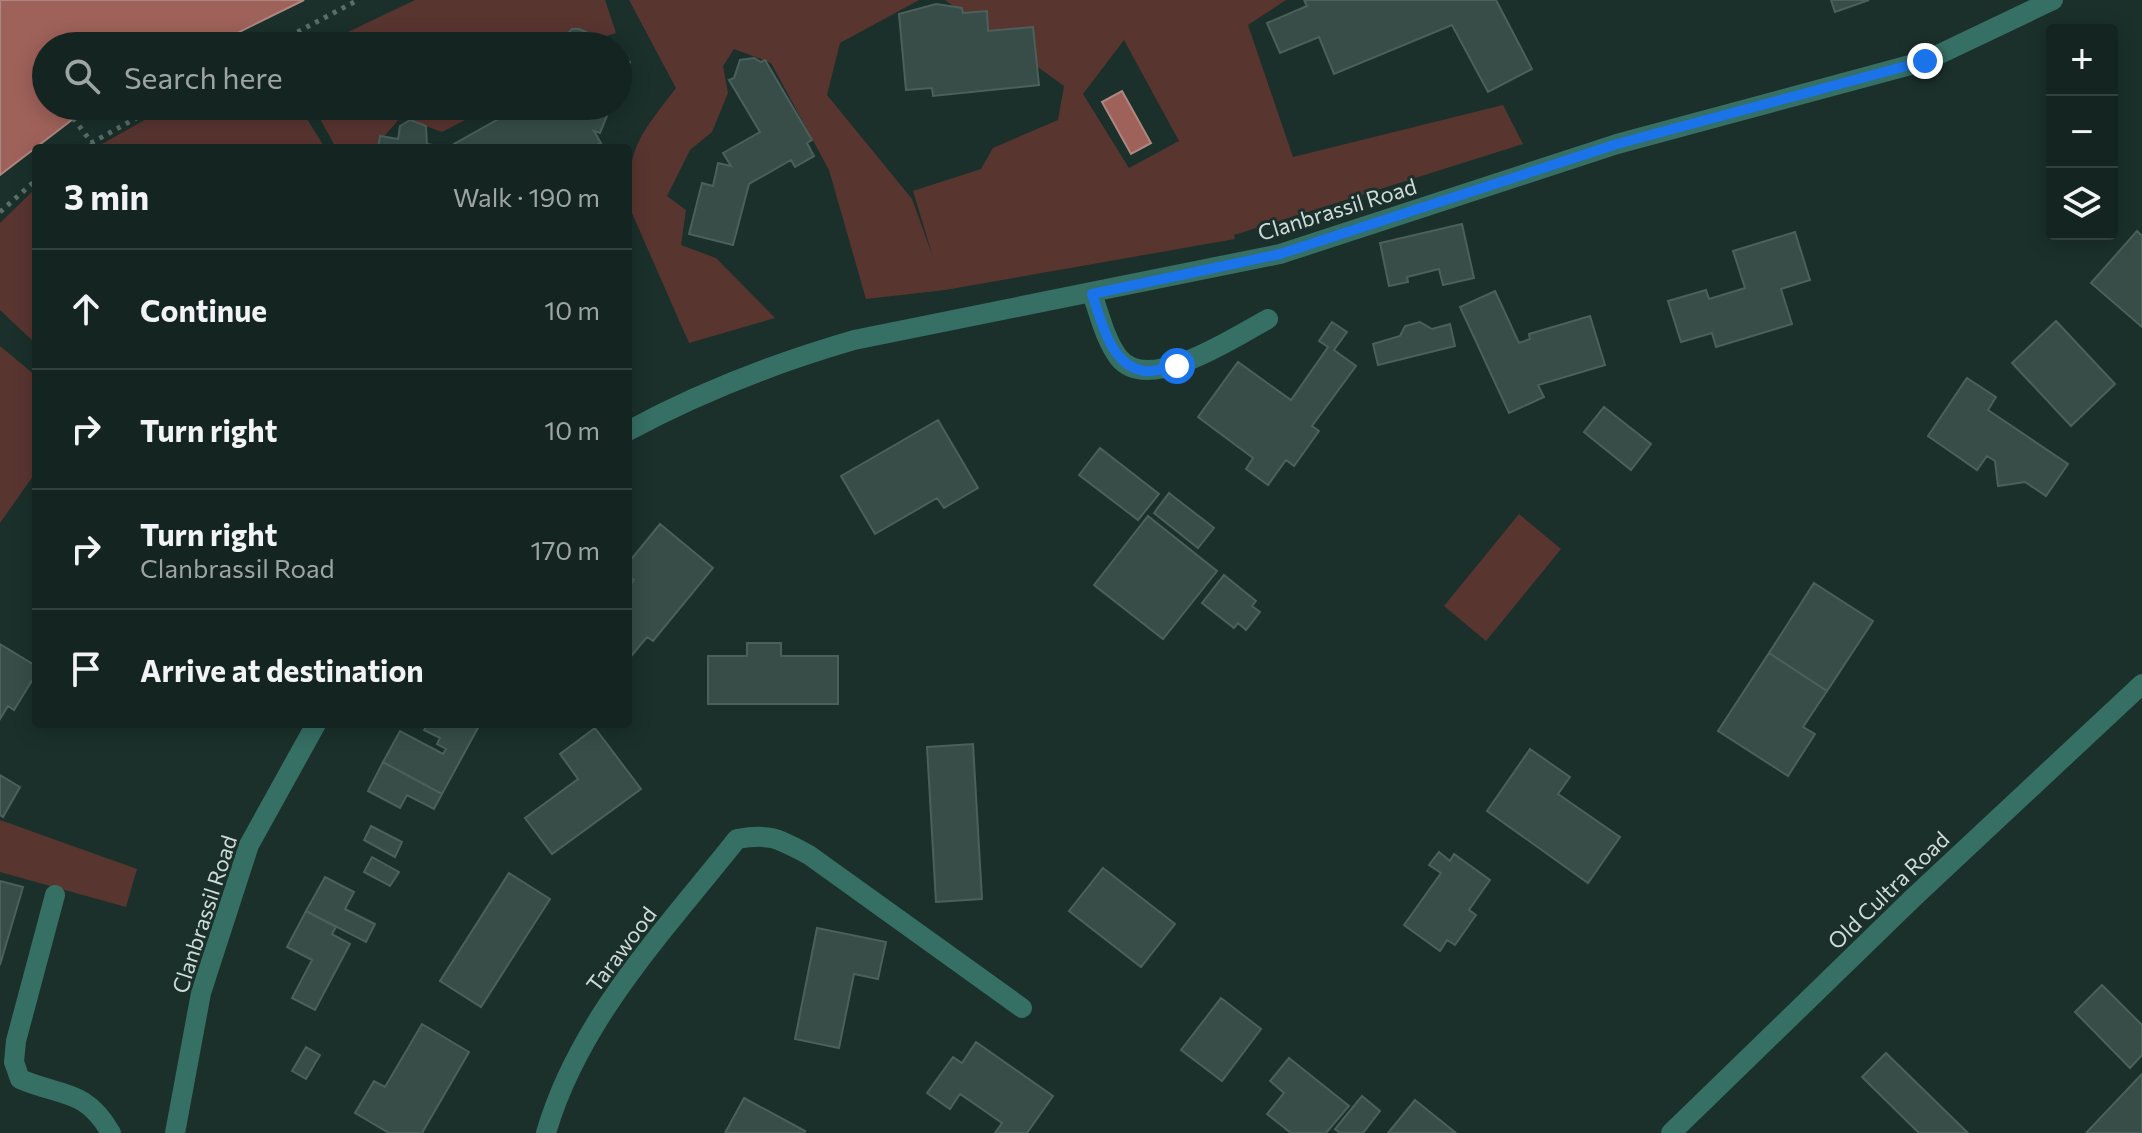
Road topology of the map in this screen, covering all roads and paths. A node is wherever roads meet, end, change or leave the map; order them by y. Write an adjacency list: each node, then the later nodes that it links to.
1 (358, 0): 3 (path)
2 (2053, 0): 9 (street, Clanbrassil Road)
3 (297, 32)
4 (75, 120): 6 (path)
5 (133, 120): 6 (path)
6 (92, 143)
7 (32, 184): 8 (path)
8 (0, 212)
9 (1092, 294): 10 (street); 11 (street, Clanbrassil Road)
10 (1268, 319)
11 (632, 429)
12 (2142, 684): 19 (street, Old Cultra Road)
13 (314, 728): 17 (street, Clanbrassil Road)
14 (55, 895): 16 (street)
15 (1022, 1008): 18 (street, Tarawood)
16 (111, 1133)
17 (175, 1133)
18 (546, 1133)
19 (1671, 1133)

